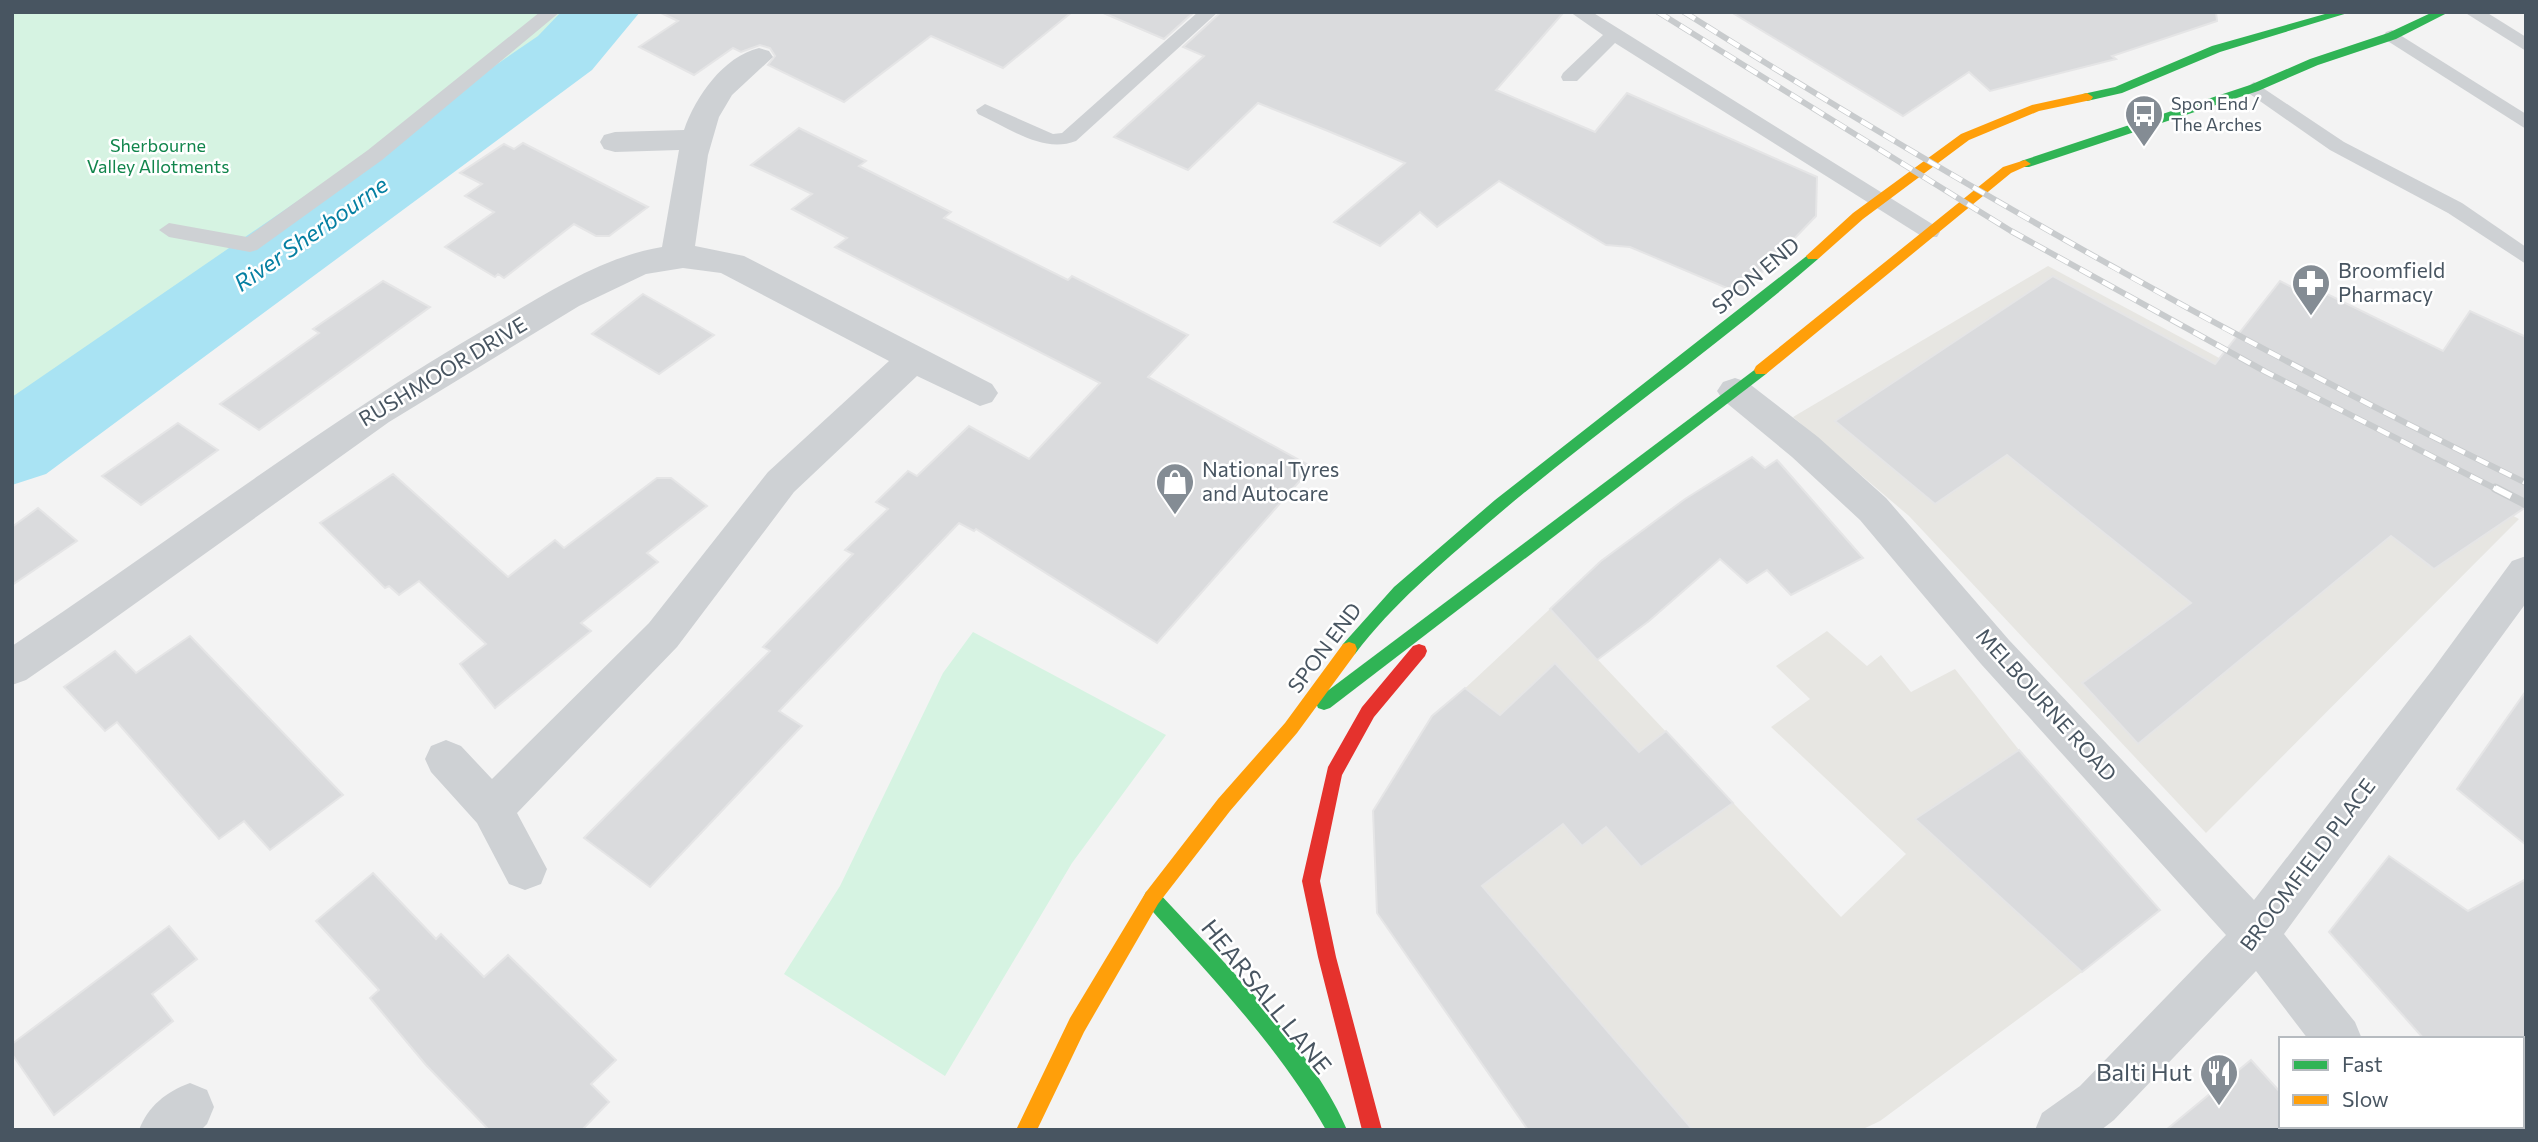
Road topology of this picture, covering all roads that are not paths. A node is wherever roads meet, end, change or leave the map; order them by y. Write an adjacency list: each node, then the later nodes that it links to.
1 (551, 12): 18 (lane)
2 (1209, 12): 13 (lane)
3 (1579, 12): 7 (lane)
4 (2345, 12): 17 (main road, SPON END)
5 (2443, 12): 8 (main road, SPON END)
6 (2473, 12): 9 (lane)
7 (1614, 34): 11 (lane); 17 (lane)
8 (2392, 36): 12 (main road, SPON END); 14 (lane)
9 (2526, 45)
10 (759, 57): 15 (street)
11 (1570, 77)
12 (2254, 88): 19 (main road, SPON END); 21 (lane)
13 (985, 110)
14 (2526, 123)
15 (697, 139): 16 (street); 20 (street)
16 (615, 142)
17 (1879, 200): 19 (lane); 28 (main road, SPON END)
18 (169, 230)
19 (1930, 232): 23 (main road, SPON END)
20 (677, 256): 22 (street, RUSHMOOR DRIVE); 27 (street, RUSHMOOR DRIVE)
21 (2526, 257)
22 (913, 359): 24 (street, RUSHMOOR DRIVE); 30 (street)
23 (1735, 391): 26 (main road, SPON END); 33 (street, MELBOURNE ROAD)
24 (980, 393)
25 (2526, 572): 33 (street, BROOMFIELD PLACE)
26 (1460, 600): 28 (main road, SPON END); 37 (main road, SPON END)
27 (12, 668)
28 (1292, 728): 32 (main road, SPON END)
29 (446, 759): 30 (street)
30 (492, 808): 31 (street)
31 (525, 869)
32 (1152, 898): 35 (main road, SPON END); 36 (main road, HEARSALL LANE)
33 (2256, 935): 34 (street, MELBOURNE ROAD); 38 (street, BROOMFIELD PLACE)
34 (2336, 1037)
35 (1026, 1130)
36 (1338, 1130)
37 (1373, 1130)
38 (2059, 1130)

